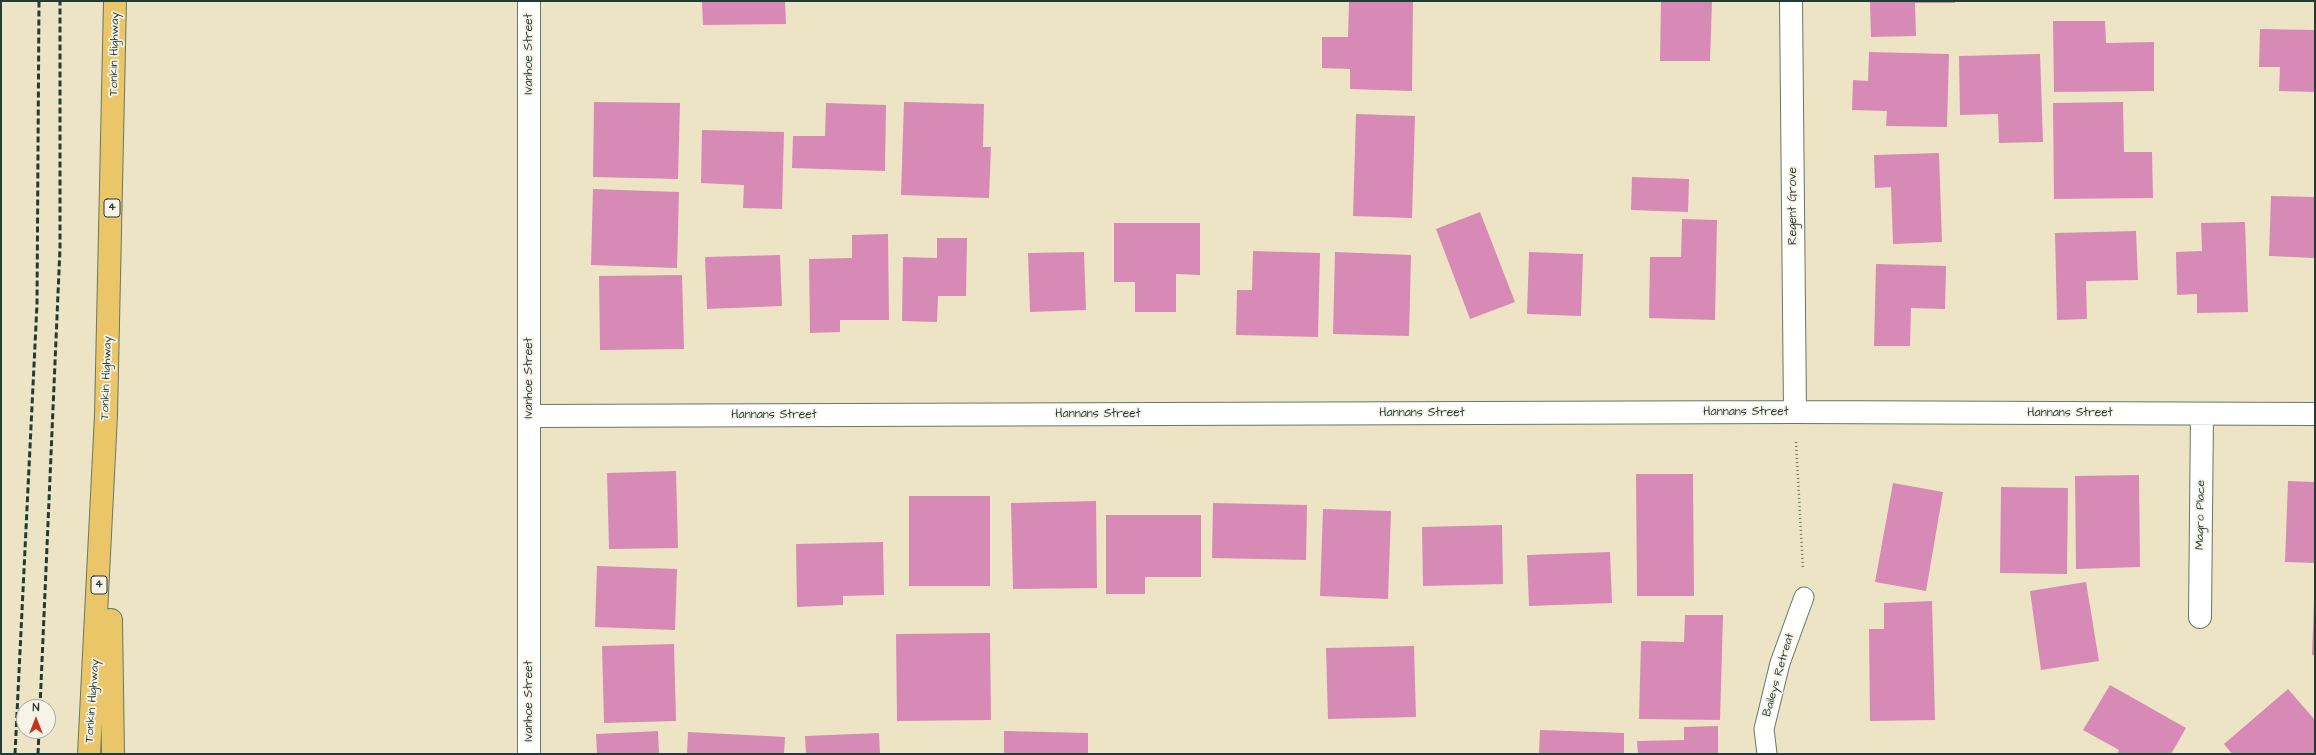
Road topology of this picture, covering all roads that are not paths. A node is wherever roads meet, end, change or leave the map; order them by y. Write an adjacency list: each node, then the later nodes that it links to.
1 (116, 1): 7 (highway, Tonkin Highway / 4)
2 (530, 1): 8 (street, Ivanhoe Street)
3 (1791, 1): 4 (street, Regent Grove)
4 (1795, 412): 5 (street, Hannans Street); 8 (street, Hannans Street)
5 (2202, 414): 6 (street, Hannans Street); 10 (street, Magro Place)
6 (2315, 414)
7 (106, 415): 11 (highway, Tonkin Highway / 4); 12 (highway)
8 (529, 416): 13 (street, Ivanhoe Street)
9 (1804, 597): 14 (lane, Baileys Retreat)
10 (2200, 617)
11 (89, 754)
12 (113, 754)
13 (529, 754)
14 (1767, 754)

